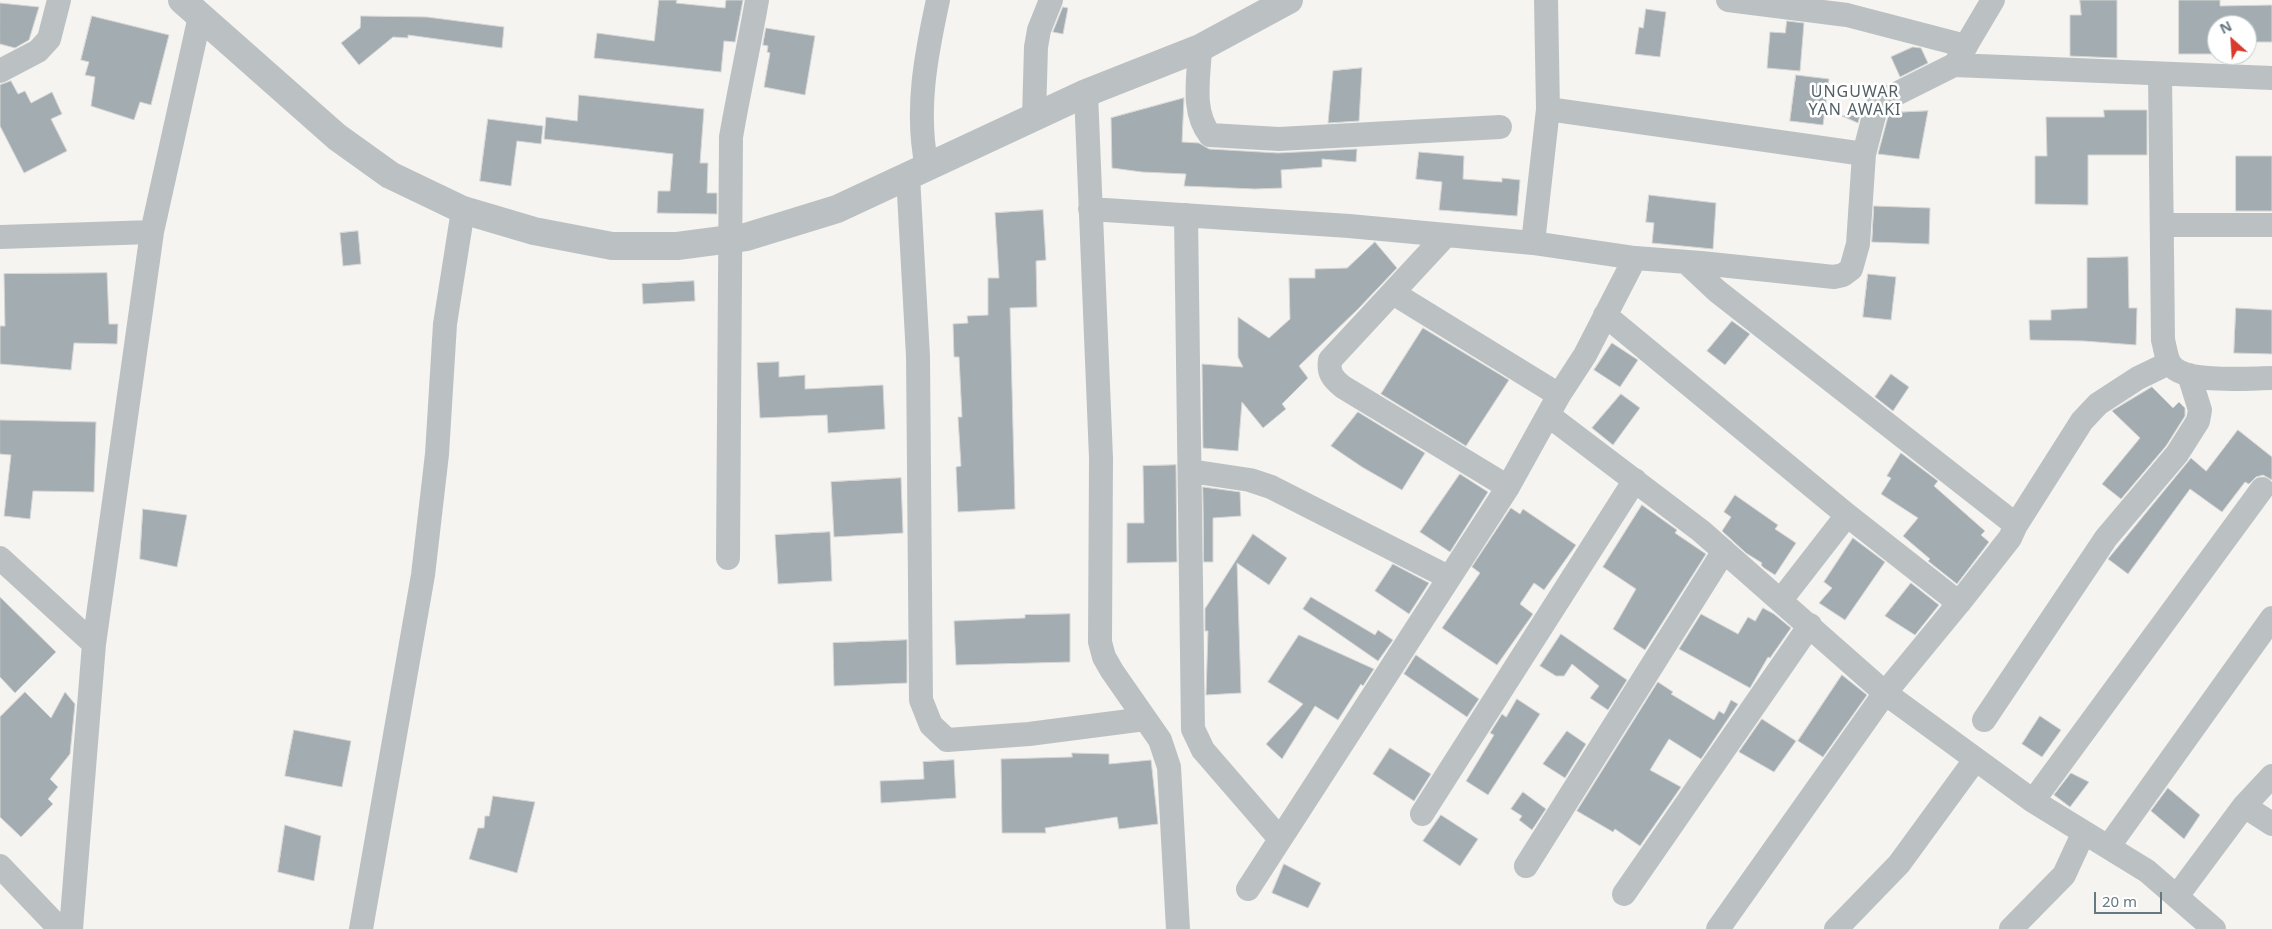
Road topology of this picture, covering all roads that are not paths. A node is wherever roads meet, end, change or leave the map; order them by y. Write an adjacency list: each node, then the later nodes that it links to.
1 (59, 0): 13 (street)
2 (757, 0): 30 (street)
3 (938, 0): 21 (street)
4 (1051, 0): 18 (street)
5 (1290, 0): 11 (street)
6 (1546, 0): 17 (street)
7 (1728, 0): 9 (street)
8 (1992, 0): 12 (street)
9 (1848, 7): 12 (street)
10 (191, 8): 23 (street); 27 (street)
11 (1200, 48): 16 (street); 19 (street)
12 (1960, 55): 14 (street); 20 (street)
13 (0, 72)
14 (2160, 74): 15 (street); 26 (street)
15 (2272, 78)
16 (1086, 93): 18 (street); 22 (street)
17 (1548, 110): 20 (street); 31 (street)
18 (1034, 117): 21 (street)
19 (1500, 127)
20 (1864, 154): 33 (street)
21 (917, 172): 30 (street); 57 (street)
22 (1090, 209): 24 (street); 57 (street)
23 (463, 210): 30 (street); 75 (street)
24 (1186, 215): 28 (street); 41 (street)
25 (2272, 224): 26 (street)
26 (2162, 225): 36 (street)
27 (152, 232): 29 (street); 55 (street)
28 (1445, 236): 31 (street); 34 (street)
29 (0, 237)
30 (731, 239): 49 (street)
31 (1533, 243): 32 (street)
32 (1635, 258): 33 (street); 35 (street)
33 (1686, 262): 46 (street)
34 (1393, 293): 39 (street); 43 (street)
35 (1606, 315): 39 (street); 45 (street)
36 (2169, 363): 37 (street); 46 (street)
37 (2189, 375): 38 (street); 58 (street)
38 (2272, 378)
39 (1559, 395): 40 (street)
40 (1548, 415): 42 (street); 43 (street)
41 (1190, 472): 50 (street); 66 (street)
42 (1635, 480): 47 (street); 63 (street)
43 (1508, 487): 50 (street)
44 (2262, 489): 61 (street)
45 (1847, 515): 51 (street); 52 (street)
46 (2016, 525): 52 (street)
47 (1724, 551): 51 (street); 69 (street)
48 (0, 558): 55 (street)
49 (728, 558)
50 (1448, 577): 66 (street)
51 (1781, 600): 54 (street)
52 (1960, 603): 56 (street)
53 (2272, 618): 67 (street)
54 (1810, 625): 56 (street); 71 (street)
55 (94, 644): 74 (street)
56 (1885, 693): 59 (street); 77 (street)
57 (1145, 719): 76 (street)
58 (1984, 720)
59 (1975, 760): 61 (street); 78 (street)
60 (2272, 776): 62 (street)
61 (2034, 801): 65 (street)
62 (2244, 806): 64 (street); 72 (street)
63 (1422, 814)
64 (2272, 824)
65 (2083, 834): 67 (street); 79 (street)
66 (1280, 839): 70 (street)
67 (2109, 846): 72 (street)
68 (0, 866): 73 (street)
69 (1526, 866)
70 (1248, 889)
71 (1624, 894)
72 (2177, 896): 80 (street)
73 (60, 929)
74 (71, 929)
75 (361, 929)
76 (1178, 929)
77 (1718, 929)
78 (1836, 929)
79 (2011, 929)
80 (2214, 929)

